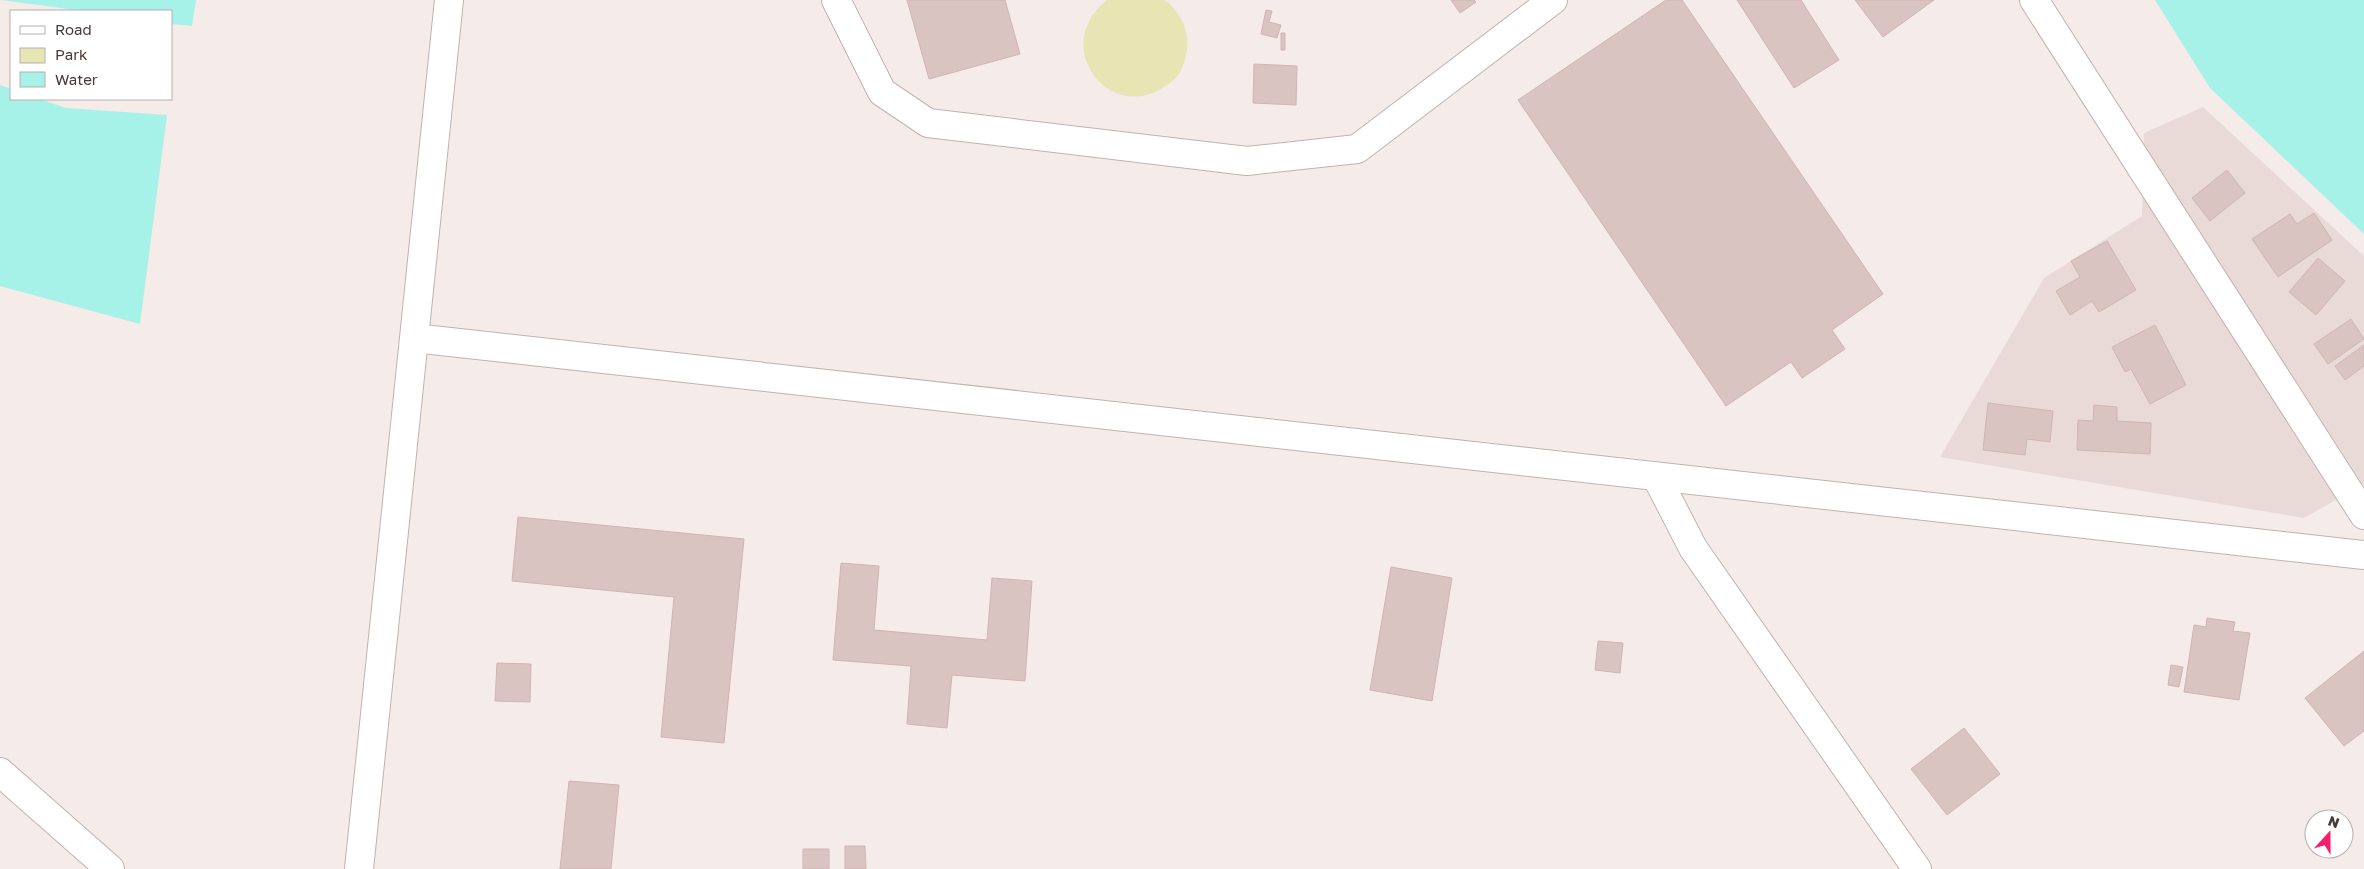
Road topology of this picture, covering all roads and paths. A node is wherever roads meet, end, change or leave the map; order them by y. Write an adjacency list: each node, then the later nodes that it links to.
1 (449, 0): 5 (street)
2 (836, 0): 3 (street)
3 (1553, 0)
4 (2034, 0): 7 (street)
5 (414, 338): 6 (street); 11 (street)
6 (1656, 476): 8 (street); 12 (street)
7 (2364, 515)
8 (2364, 555)
9 (0, 772): 10 (street)
10 (110, 869)
11 (359, 869)
12 (1917, 869)

